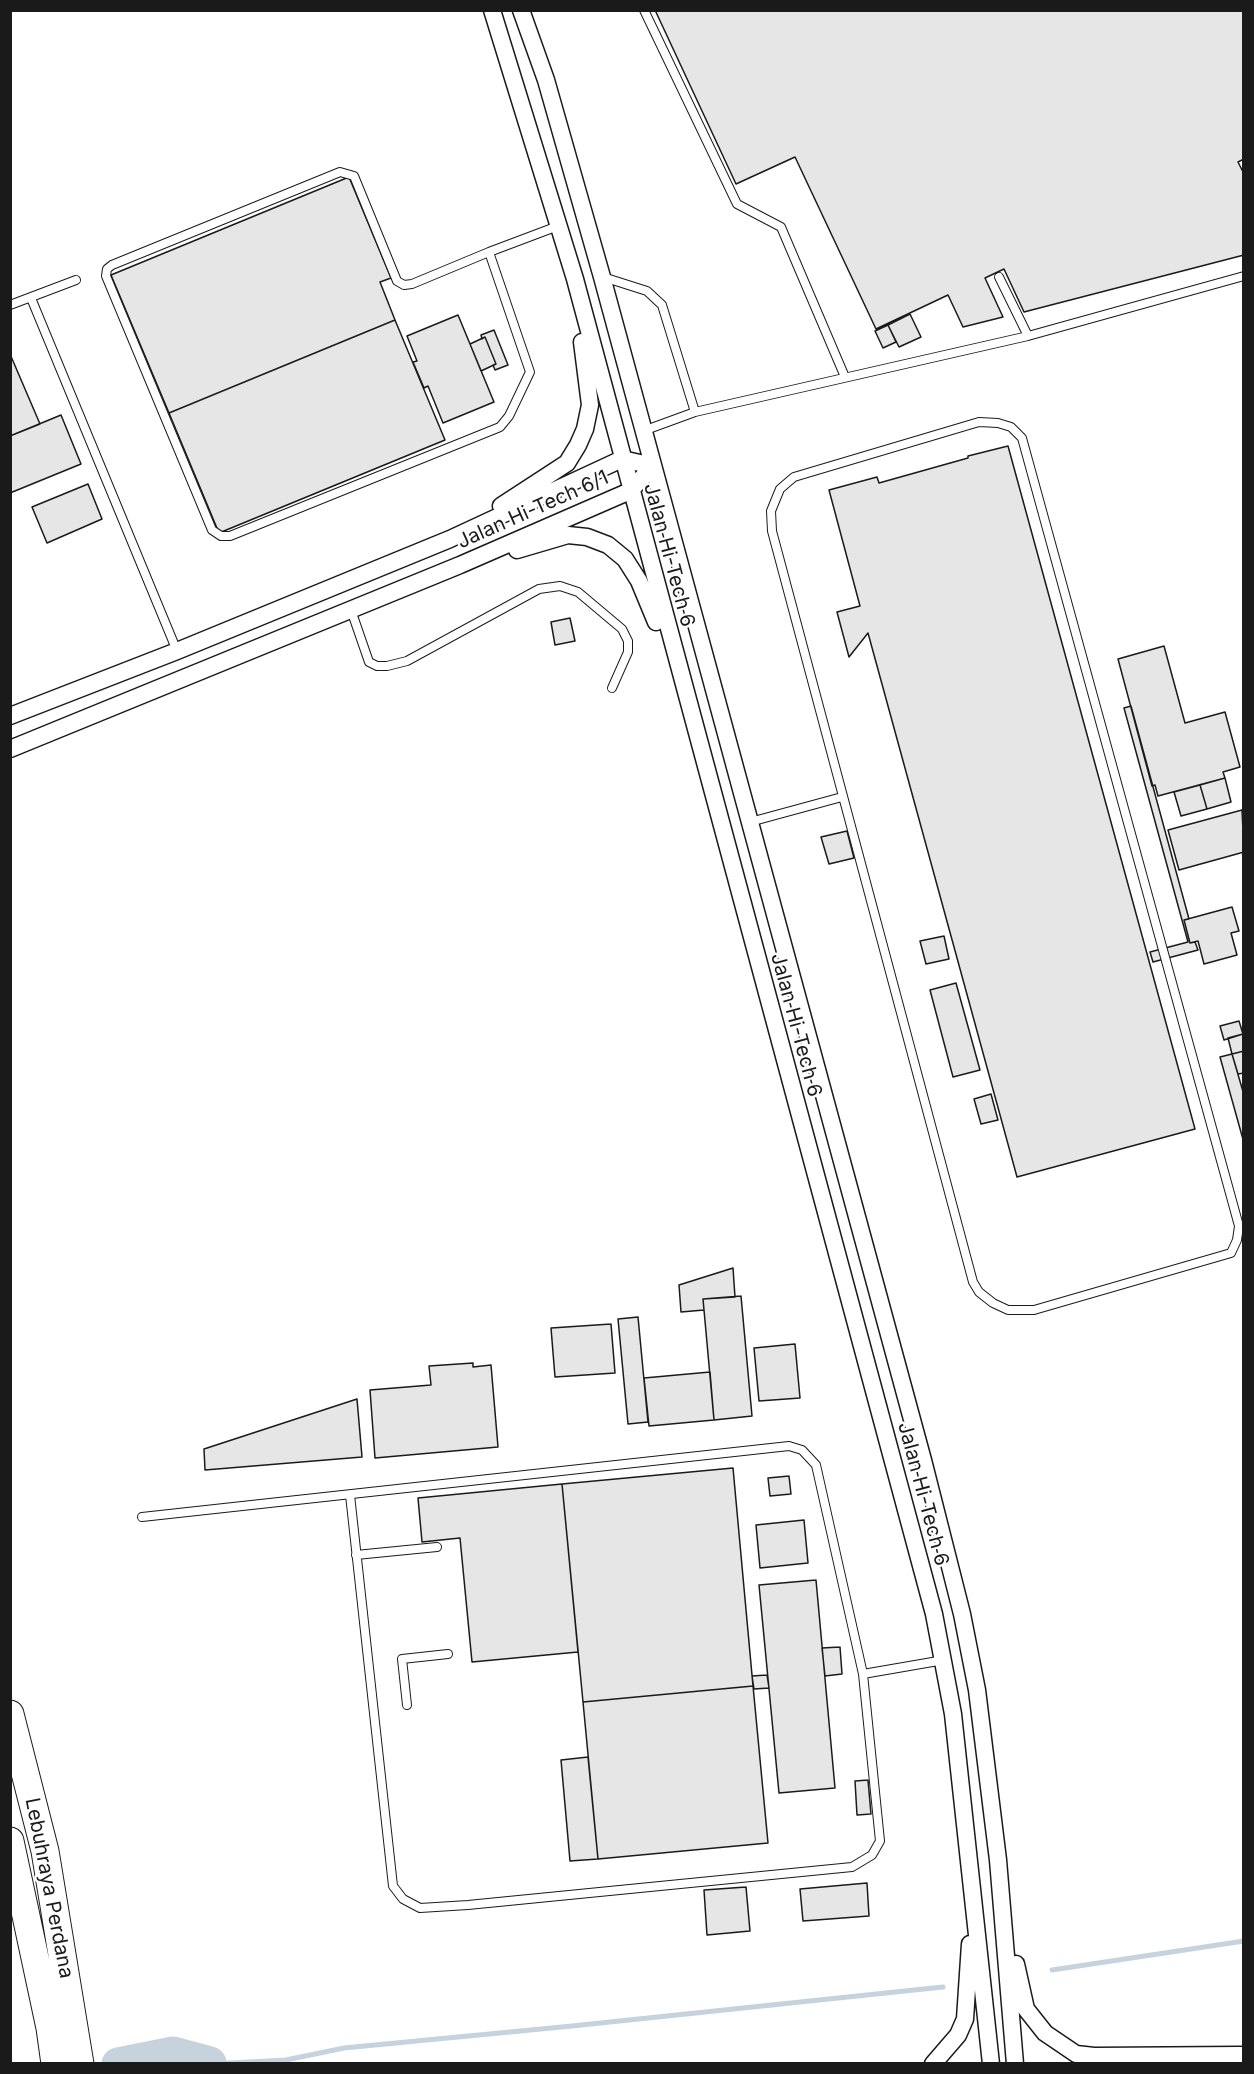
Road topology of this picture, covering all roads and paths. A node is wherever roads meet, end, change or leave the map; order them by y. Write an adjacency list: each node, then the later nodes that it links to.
1 (492, 10): 4 (street, Jalan Hi-Tech 6)
2 (521, 10): 7 (street, Jalan Hi-Tech 6)
3 (644, 10): 14 (lane)
4 (558, 226): 5 (lane); 9 (street, Jalan Hi-Tech 6)
5 (489, 252): 5 (lane)
6 (1244, 276): 13 (lane)
7 (602, 277): 15 (lane); 16 (street, Jalan Hi-Tech 6)
8 (999, 277): 13 (lane)
9 (575, 279): 17 (street, Jalan Hi-Tech 6); 20 (street)
10 (76, 280): 11 (lane)
11 (31, 298): 12 (lane); 23 (lane)
12 (10, 305)
13 (1028, 336): 14 (lane)
14 (845, 378): 15 (lane)
15 (695, 412): 16 (lane)
16 (643, 431): 18 (street, Jalan Hi-Tech 6)
17 (622, 459): 18 (street, Jalan Hi-Tech 6/1); 19 (street, Jalan Hi-Tech 6); 20 (street, Jalan Hi-Tech 6/1)
18 (653, 466): 19 (street, Jalan Hi-Tech 6/1); 29 (street, Jalan Hi-Tech 6)
19 (630, 490): 21 (street, Jalan Hi-Tech 6/1); 24 (street, Jalan Hi-Tech 6)
20 (450, 539): 23 (street, Jalan Hi-Tech 6/1)
21 (460, 565): 22 (street, Jalan Hi-Tech 6/1); 24 (street)
22 (351, 610): 25 (lane); 27 (street, Jalan Hi-Tech 6/1)
23 (177, 651): 26 (street, Jalan Hi-Tech 6/1)
24 (682, 684): 35 (street, Jalan Hi-Tech 6)
25 (612, 688)
26 (10, 716)
27 (10, 749)
28 (842, 797): 28 (lane); 29 (lane)
29 (749, 822): 41 (street, Jalan Hi-Tech 6)
30 (350, 1495): 31 (lane); 33 (lane); 36 (lane)
31 (142, 1517)
32 (437, 1546): 33 (lane)
33 (356, 1555): 36 (lane)
34 (448, 1654): 37 (lane)
35 (944, 1660): 36 (lane); 40 (street, Jalan Hi-Tech 6)
36 (863, 1674)
37 (407, 1705)
38 (10, 1714): 42 (main road, Lebuhraya Perdana)
39 (10, 1841): 42 (main road, Lebuhraya Perdana)
40 (974, 1895): 46 (street); 47 (street, Jalan Hi-Tech 6)
41 (1001, 1896): 43 (street); 48 (street, Jalan Hi-Tech 6)
42 (62, 2026): 44 (main road, Lebuhraya Perdana); 45 (main road, Lebuhraya Perdana)
43 (1242, 2055): 49 (street)
44 (55, 2064)
45 (80, 2064)
46 (933, 2064)
47 (991, 2064)
48 (1015, 2064)
49 (1180, 2064)

